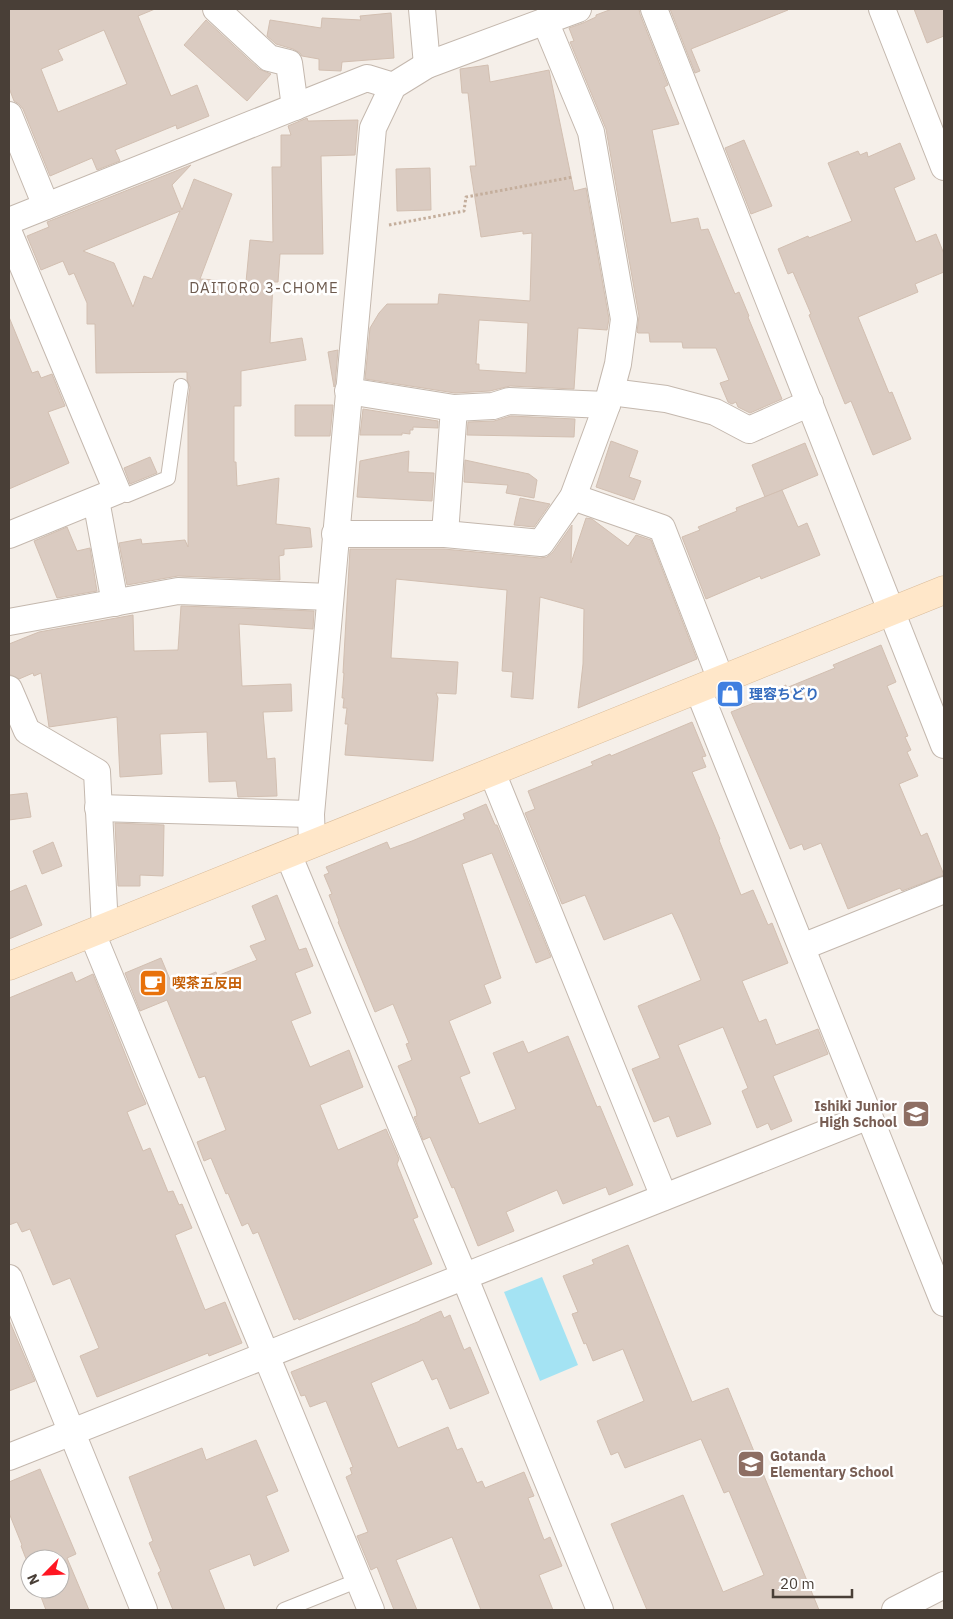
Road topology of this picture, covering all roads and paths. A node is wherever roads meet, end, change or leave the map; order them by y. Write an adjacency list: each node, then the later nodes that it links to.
1 (216, 9): 9 (street)
2 (422, 9): 7 (street)
3 (578, 9): 6 (street)
4 (654, 9): 20 (street)
5 (882, 9): 11 (street)
6 (545, 21): 7 (street); 12 (street)
7 (427, 66): 8 (street)
8 (394, 86): 9 (street); 15 (street)
9 (295, 107): 13 (street)
10 (9, 115): 13 (street)
11 (944, 167)
12 (598, 172): 15 (path); 19 (street)
13 (46, 206): 14 (street)
14 (9, 220)
15 (363, 229): 18 (street)
16 (9, 233): 22 (street)
17 (180, 386): 22 (lane)
18 (348, 391): 21 (street); 24 (street)
19 (609, 398): 20 (street); 21 (street); 23 (street)
20 (810, 403): 30 (street)
21 (454, 408): 25 (street)
22 (107, 495): 26 (street); 29 (street)
23 (573, 497): 25 (street); 32 (street)
24 (335, 534): 25 (street); 28 (street)
25 (445, 534)
26 (9, 535)
27 (944, 590): 30 (street)
28 (330, 597): 29 (street); 37 (street)
29 (115, 603): 31 (street)
30 (892, 611): 32 (street); 34 (street)
31 (9, 622)
32 (710, 685): 35 (street); 41 (street)
33 (9, 689): 36 (street)
34 (944, 744)
35 (492, 772): 38 (street); 44 (street)
36 (98, 808): 37 (street); 40 (street)
37 (311, 814): 38 (street)
38 (300, 849): 40 (street); 45 (street)
39 (944, 890): 41 (street)
40 (99, 930): 42 (street); 48 (street)
41 (802, 947): 43 (street)
42 (9, 966)
43 (869, 1116): 44 (street); 47 (street)
44 (664, 1197): 45 (street)
45 (464, 1276): 48 (street); 56 (street)
46 (9, 1278): 49 (street)
47 (944, 1303)
48 (267, 1355): 49 (street); 51 (street)
49 (71, 1433): 50 (street); 53 (street)
50 (9, 1457)
51 (359, 1580): 54 (lane); 55 (street)
52 (944, 1585): 57 (street)
53 (144, 1610)
54 (284, 1610)
55 (371, 1610)
56 (600, 1610)
57 (895, 1610)

